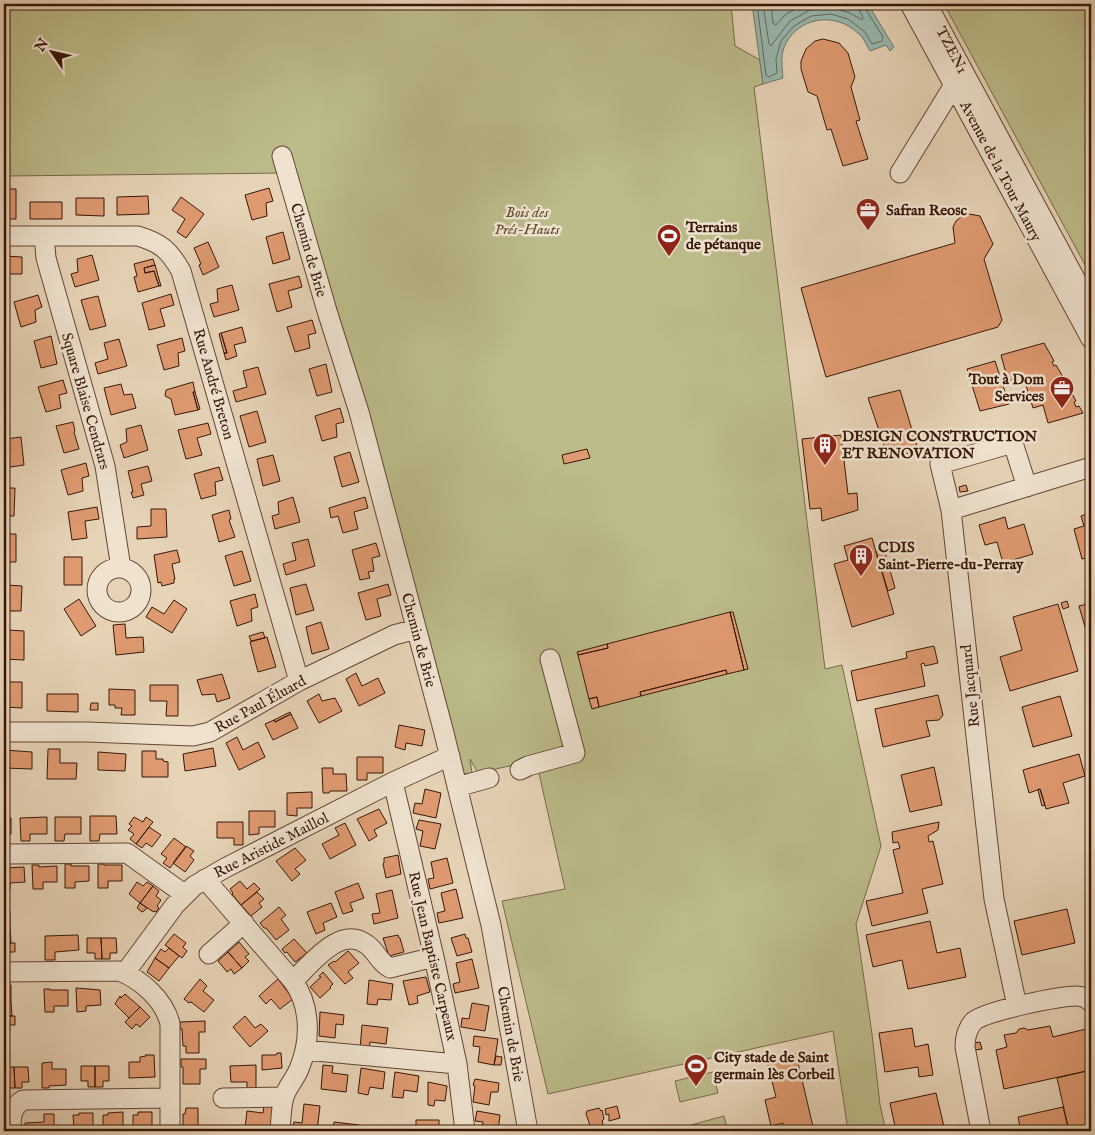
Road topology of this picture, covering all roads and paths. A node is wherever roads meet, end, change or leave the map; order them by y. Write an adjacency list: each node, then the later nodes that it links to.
1 (910, 4): 3 (street, Avenue de la Tour Maury)
2 (927, 4): 8 (street, TZEN1)
3 (954, 85): 5 (street); 9 (street, Avenue de la Tour Maury)
4 (282, 156): 14 (street, Chemin de Brie)
5 (900, 173)
6 (4, 236): 7 (street, Rue André Breton)
7 (44, 236): 13 (street, Square Blaise Cendrars); 16 (street, Rue André Breton)
8 (1091, 308)
9 (1091, 339)
10 (1091, 466): 11 (street)
11 (1027, 487): 12 (street); 12 (street, Rue Jacquard)
12 (951, 510): 33 (street, Rue Jacquard)
13 (121, 568)
14 (416, 629): 16 (street, Rue Paul Éluard); 18 (street, Chemin de Brie)
15 (550, 658): 19 (street)
16 (299, 681): 17 (street, Rue Paul Éluard)
17 (4, 732)
18 (450, 756): 21 (street, Rue Aristide Maillol); 22 (street, Chemin de Brie)
19 (520, 770)
20 (489, 778): 22 (street)
21 (392, 782): 24 (street, Rue Aristide Maillol); 28 (street, Rue Jean Baptiste Carpeaux)
22 (457, 786): 43 (street, Chemin de Brie)
23 (4, 854): 25 (street)
24 (205, 879): 25 (street, Rue Aristide Maillol); 26 (street)
25 (184, 894): 30 (street, Rue Aristide Maillol)
26 (244, 923): 27 (street); 31 (street)
27 (209, 954)
28 (434, 957): 31 (street); 35 (street, Rue Jean Baptiste Carpeaux)
29 (4, 972): 30 (street)
30 (125, 973): 36 (street)
31 (293, 980): 34 (street)
32 (1091, 1002): 33 (street)
33 (1017, 1006): 44 (street)
34 (305, 1050): 35 (street); 38 (street)
35 (457, 1064): 42 (street, Rue Jean Baptiste Carpeaux)
36 (169, 1098): 39 (street); 40 (street)
37 (222, 1098): 38 (street)
38 (284, 1098): 41 (street)
39 (11, 1131)
40 (170, 1131)
41 (280, 1131)
42 (465, 1131)
43 (528, 1131)
44 (981, 1131)

